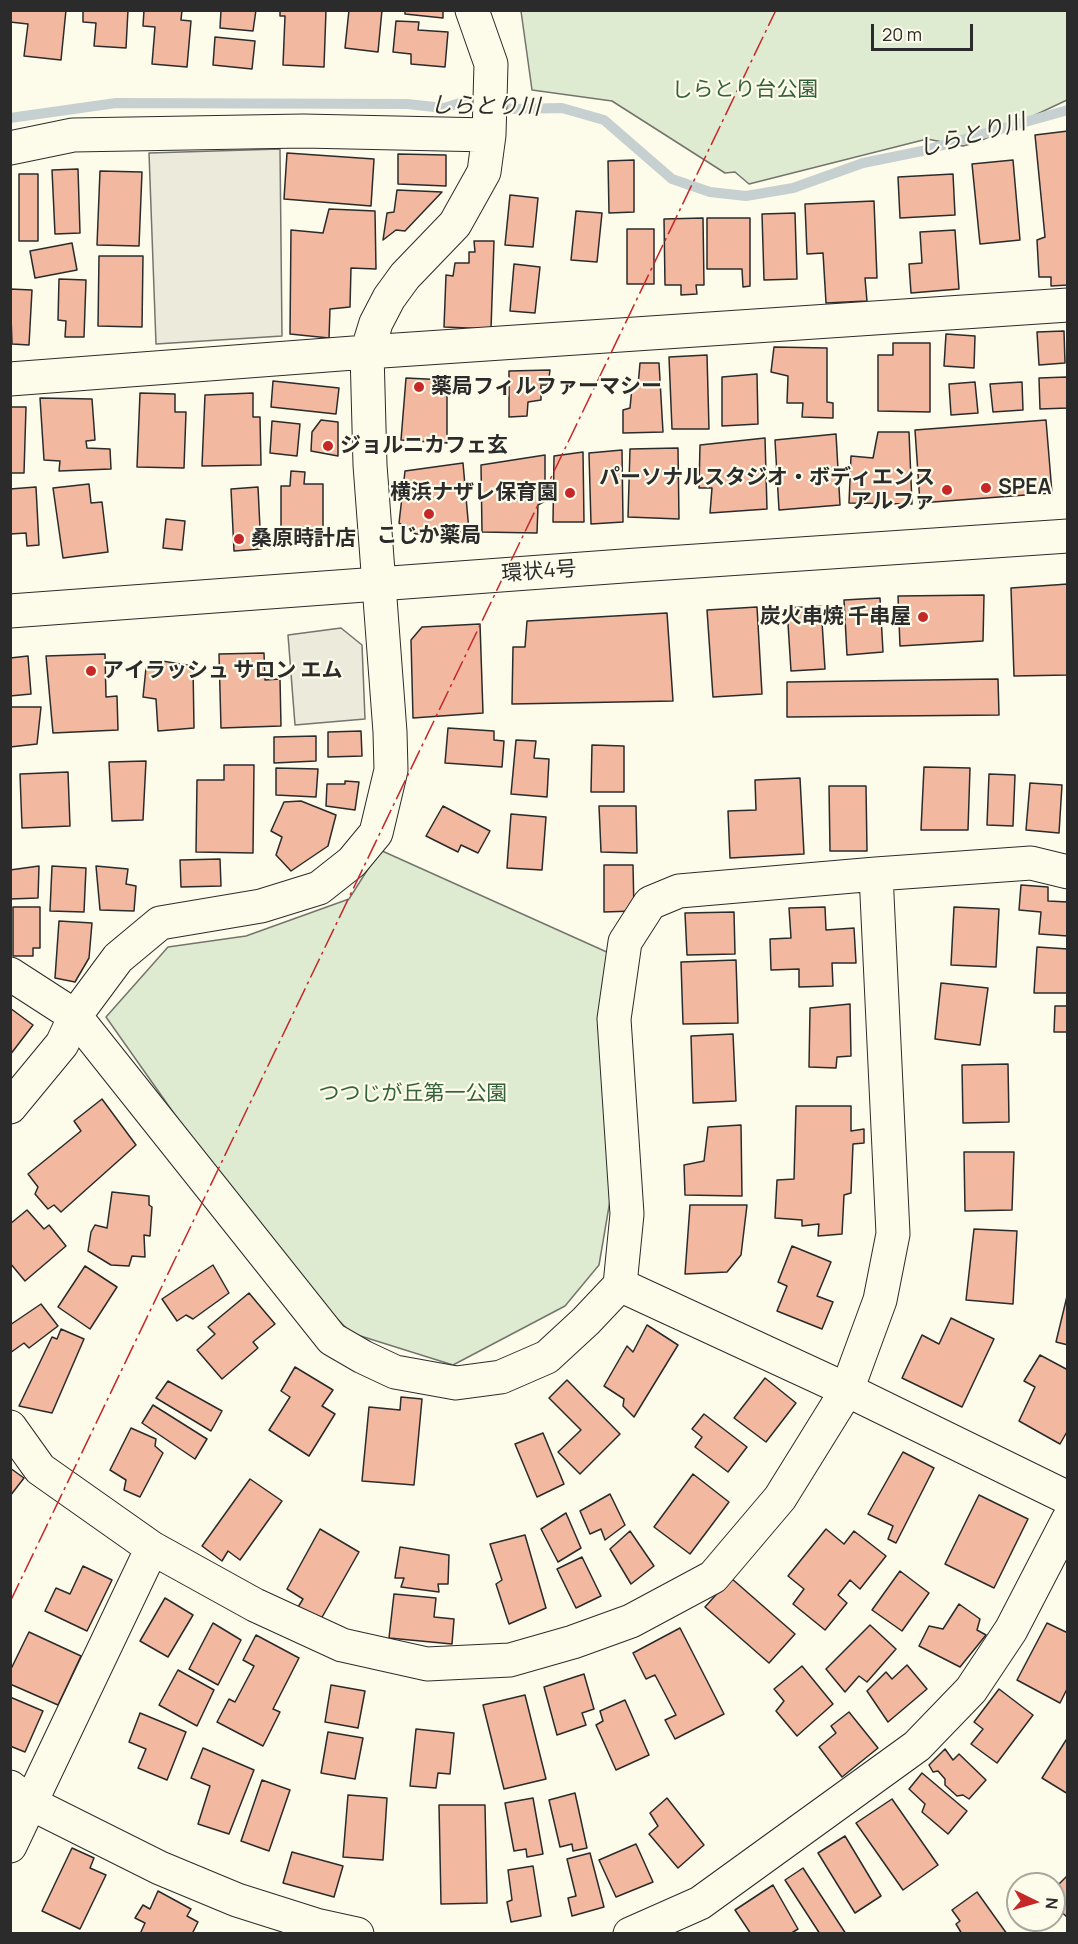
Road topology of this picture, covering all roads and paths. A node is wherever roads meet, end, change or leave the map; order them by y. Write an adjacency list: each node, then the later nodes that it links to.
1 (472, 10): 2 (street)
2 (489, 131): 3 (street); 5 (street)
3 (10, 148)
4 (1068, 305): 5 (street)
5 (367, 352): 6 (street); 8 (street)
6 (10, 378)
7 (1068, 536): 8 (street, 環状4号)
8 (378, 584): 9 (street, 環状4号); 13 (street)
9 (10, 611)
10 (1068, 872): 11 (street)
11 (876, 874): 15 (street); 16 (street)
12 (10, 974): 13 (street)
13 (75, 1016): 14 (street); 15 (street)
14 (10, 1107)
15 (620, 1285): 16 (street)
16 (847, 1390): 18 (street); 20 (street)
17 (10, 1427): 20 (street)
18 (1068, 1498)
19 (1068, 1520): 24 (street)
20 (152, 1548): 21 (street)
21 (20, 1795): 22 (street); 23 (street)
22 (10, 1846)
23 (357, 1934)
24 (630, 1934)

